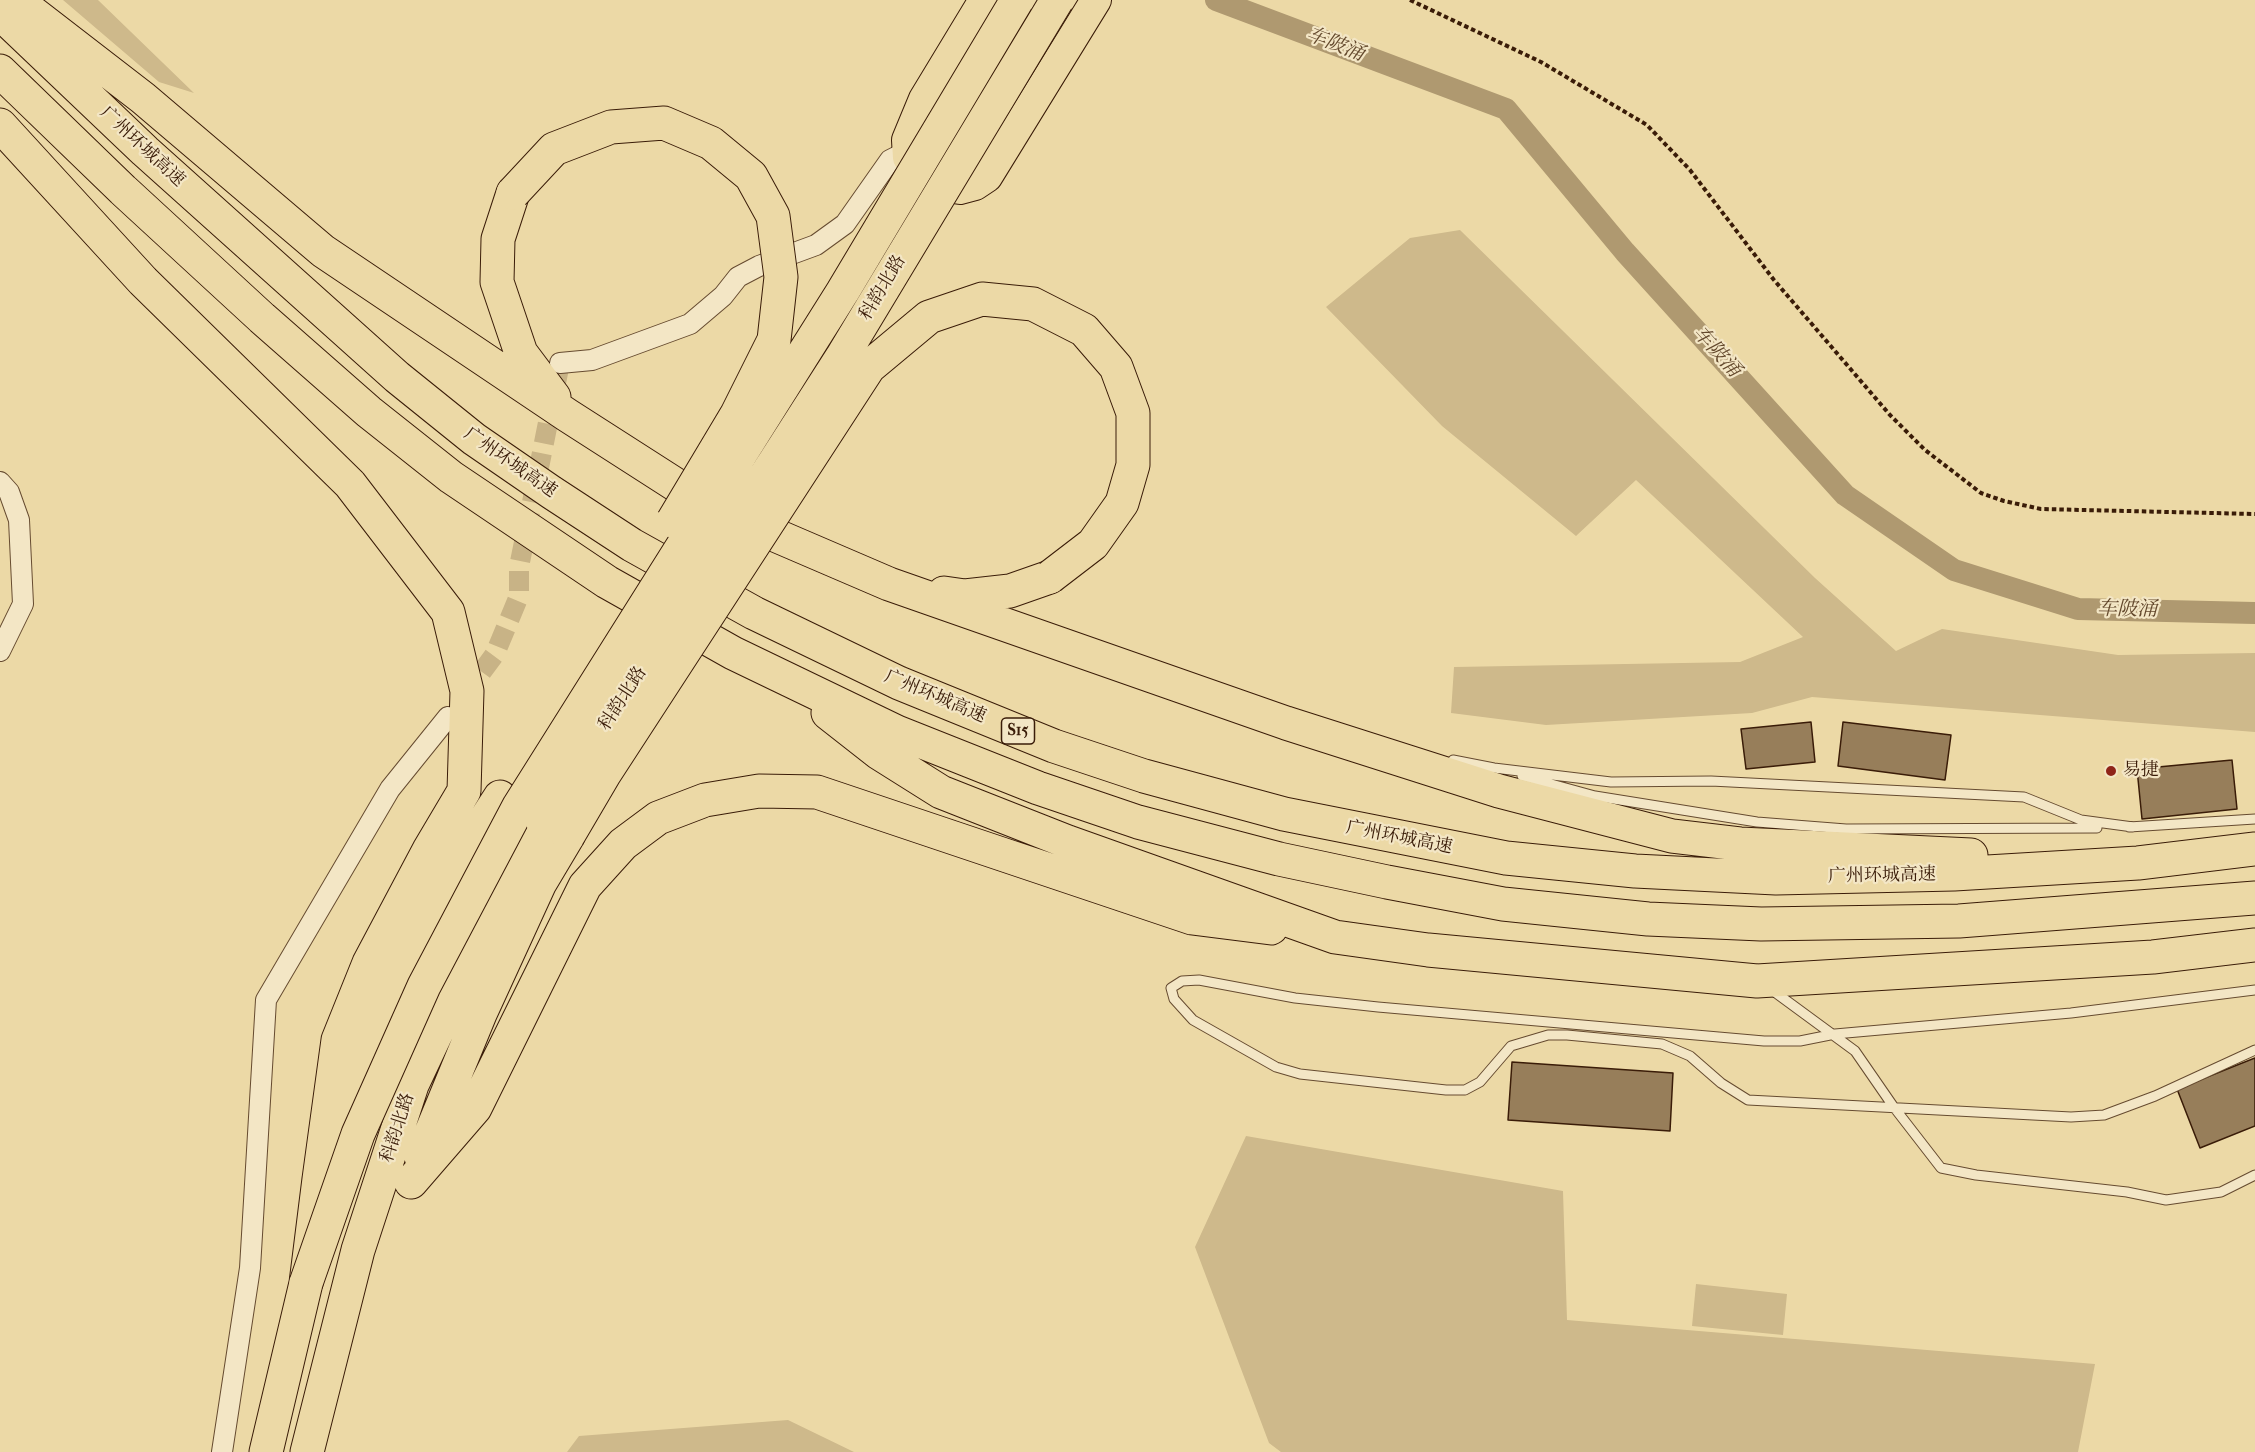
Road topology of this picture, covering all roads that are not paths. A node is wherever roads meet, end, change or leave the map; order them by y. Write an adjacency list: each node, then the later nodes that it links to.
1 (16, 0): 11 (highway)
2 (984, 0): 9 (main road)
3 (1017, 0): 37 (highway, 科韵北路, bridge)
4 (1057, 0): 36 (highway, 科韵北路, bridge)
5 (1096, 0): 9 (main road)
6 (0, 13): 24 (highway, 广州环城高速 / S15)
7 (0, 71): 15 (highway)
8 (0, 125): 34 (highway)
9 (908, 151): 10 (street)
10 (560, 363)
11 (567, 415): 13 (highway); 34 (highway, bridge)
12 (0, 482): 14 (street)
13 (889, 584): 17 (highway); 35 (highway, bridge)
14 (0, 651)
15 (779, 675): 25 (highway); 26 (highway)
16 (448, 717): 38 (street)
17 (1287, 723): 18 (lane); 24 (highway)
18 (1408, 751)
19 (1441, 758): 20 (lane)
20 (1494, 768): 22 (lane); 22 (lane)
21 (2255, 819): 22 (lane)
22 (2133, 827)
23 (2255, 849): 24 (highway, 广州环城高速 / S15)
24 (2138, 863)
25 (2255, 898)
26 (1335, 937): 28 (highway); 35 (highway)
27 (2255, 945): 28 (highway)
28 (1757, 981): 30 (lane)
29 (2255, 990): 30 (lane)
30 (1835, 1034): 32 (lane); 32 (lane)
31 (2255, 1050): 32 (lane)
32 (1893, 1106): 33 (lane)
33 (2255, 1175)
34 (319, 1179): 37 (highway)
35 (411, 1182): 36 (highway)
36 (358, 1250): 40 (highway, 科韵北路)
37 (306, 1282): 39 (highway, 科韵北路)
38 (222, 1452)
39 (266, 1452)
40 (307, 1452)

